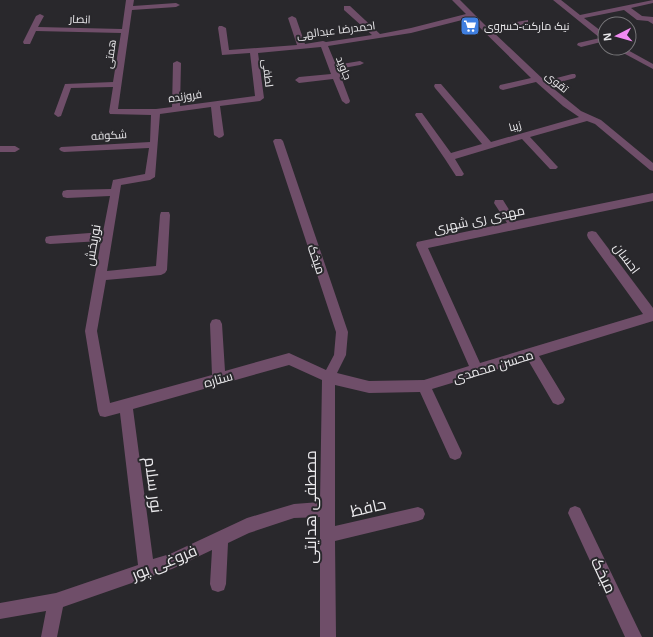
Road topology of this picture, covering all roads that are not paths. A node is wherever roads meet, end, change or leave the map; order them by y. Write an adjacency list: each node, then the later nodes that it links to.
1 (456, 0): 8 (street, تقوی)
2 (558, 0): 10 (street)
3 (653, 1): 6 (street)
4 (129, 4): 5 (street); 17 (street, همتی)
5 (176, 5)
6 (625, 7): 10 (street); 13 (street)
7 (347, 8): 19 (street)
8 (471, 15): 16 (street, تقوی); 19 (street, احمدرضا عبدالهی)
9 (40, 16): 15 (street)
10 (579, 17): 18 (street)
11 (292, 18): 23 (street)
12 (525, 22): 16 (street)
13 (653, 22)
14 (222, 28): 25 (street, احمدرضا عبدالهی)
15 (34, 29): 17 (street, انصار); 21 (street)
16 (486, 29): 33 (street, تقوی)
17 (124, 32): 34 (street, همتی)
18 (597, 32)
19 (378, 37): 22 (street, احمدرضا عبدالهی)
20 (597, 40): 24 (street)
21 (27, 42)
22 (323, 43): 23 (street, احمدرضا عبدالهی); 30 (street, جاوید)
23 (301, 45): 25 (street, احمدرضا عبدالهی)
24 (581, 45)
25 (254, 51): 37 (street, لطفی)
26 (633, 56): 29 (street)
27 (177, 63): 40 (street)
28 (360, 63): 30 (street)
29 (653, 67)
30 (333, 72): 32 (street); 38 (street, جاوید)
31 (572, 76): 33 (street)
32 (299, 80)
33 (540, 82): 36 (street); 45 (street, تقوی)
34 (117, 84): 41 (street, همتی); 43 (street)
35 (438, 86): 50 (street)
36 (503, 87)
37 (260, 98): 39 (street, فروزنده)
38 (346, 101)
39 (215, 104): 40 (street, فروزنده); 46 (street)
40 (176, 110): 42 (street, فروزنده)
41 (114, 112): 42 (street, فروزنده)
42 (156, 112): 49 (street)
43 (58, 114)
44 (419, 115): 54 (street)
45 (587, 118): 47 (street, زیبا); 56 (street, تقوی)
46 (219, 135)
47 (524, 136): 50 (street, زیبا); 55 (street)
48 (278, 141): 72 (street, میخک)
49 (154, 145): 53 (street, شکوفه); 58 (street)
50 (489, 146): 54 (street, زیبا)
51 (0, 149): 52 (street)
52 (15, 149)
53 (64, 149)
54 (449, 157): 57 (street)
55 (553, 167)
56 (653, 168)
57 (459, 174)
58 (115, 192): 59 (street); 65 (street, نوربخش)
59 (66, 194)
60 (653, 197): 63 (street, مهدی ری شهری)
61 (499, 203): 63 (street)
62 (165, 215): 67 (street)
63 (514, 226): 71 (street, مهدی ری شهری)
64 (592, 235): 68 (street, احسان)
65 (108, 236): 66 (street); 67 (street, نوربخش)
66 (50, 240)
67 (101, 276): 77 (street, نوربخش)
68 (653, 316): 70 (street, محسن محمدی)
69 (216, 324): 73 (street)
70 (531, 354): 71 (street, محسن محمدی); 75 (street)
71 (477, 371): 74 (street, محسن محمدی)
72 (329, 377): 73 (street, ستاره); 74 (street, محسن محمدی); 79 (street, مصطفی هدایتی)
73 (219, 379): 76 (street, ستاره)
74 (424, 386): 78 (street)
75 (558, 399)
76 (126, 405): 77 (street, ستاره); 84 (street, نور سلام)
77 (105, 411)
78 (456, 453)
79 (327, 509): 82 (street, مصطفی هدایتی); 83 (street, فروغی پور)
80 (575, 513): 90 (street, میخک)
81 (418, 514): 82 (street, حافظ)
82 (327, 535): 89 (street, مصطفی هدایتی)
83 (221, 538): 84 (street, فروغی پور); 85 (street)
84 (147, 570): 86 (street, فروغی پور)
85 (218, 584)
86 (56, 601): 87 (street, فروغی پور); 88 (street)
87 (0, 611)
88 (49, 637)
89 (328, 637)
90 (634, 637)

